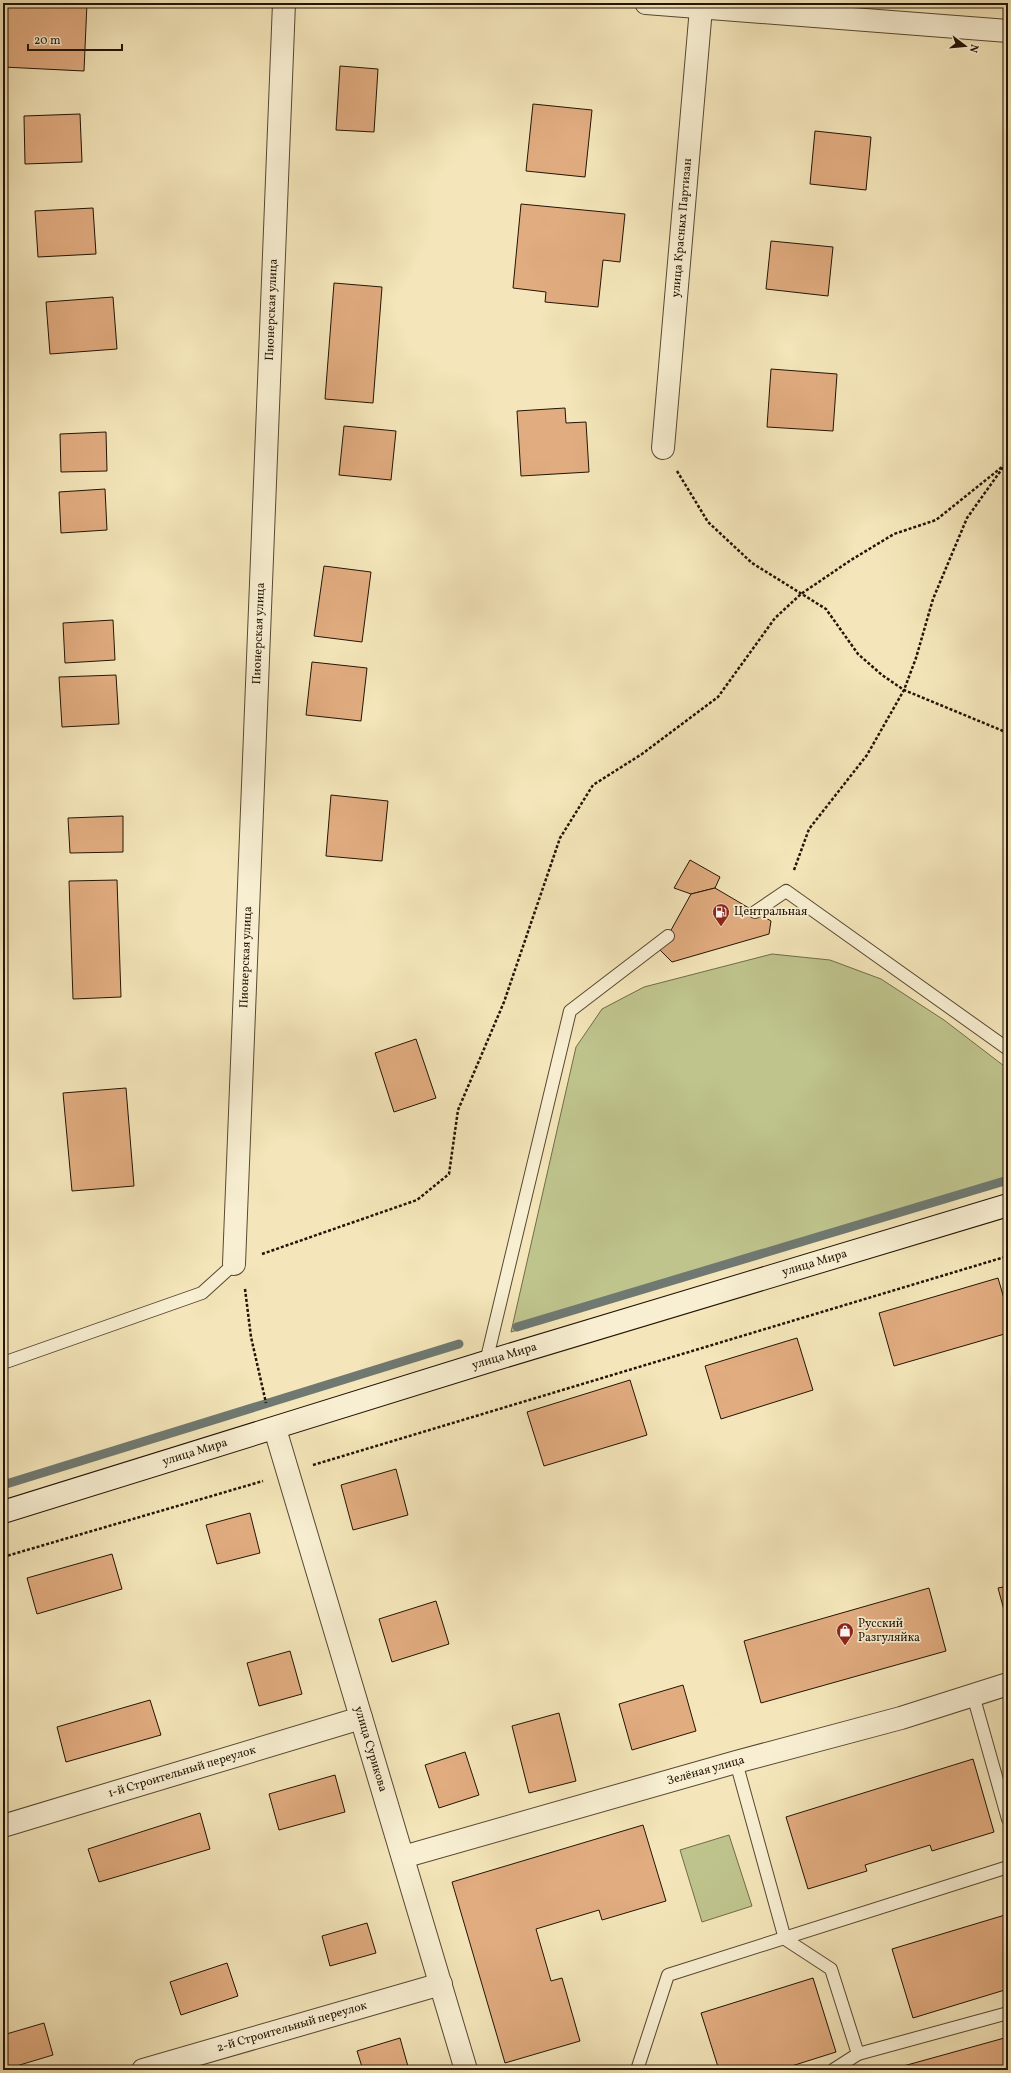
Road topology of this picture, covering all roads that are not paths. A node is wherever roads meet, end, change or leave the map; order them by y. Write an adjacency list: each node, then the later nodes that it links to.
1 (284, 3): 11 (street, Пионерская улица)
2 (646, 3): 4 (street)
3 (730, 6): 4 (street); 5 (street)
4 (701, 8): 6 (street, улица Красных Партизан)
5 (1008, 31)
6 (663, 448)
7 (755, 912): 9 (lane)
8 (668, 936): 12 (lane)
9 (1005, 1044)
10 (1008, 1205): 12 (street, улица Мира)
11 (234, 1264): 13 (lane)
12 (486, 1362): 14 (street, улица Мира)
13 (3, 1363)
14 (275, 1429): 15 (street, улица Мира); 18 (street, улица Сурикова)
15 (3, 1512)
16 (1008, 1684): 17 (street, Зелёная улица)
17 (973, 1695): 19 (street, Зелёная улица); 20 (lane)
18 (361, 1718): 21 (street, 1-й Строительный переулок); 22 (street, улица Сурикова)
19 (736, 1762): 22 (street, Зелёная улица); 24 (lane)
20 (1008, 1819)
21 (3, 1826)
22 (403, 1857): 25 (street, улица Сурикова)
23 (1008, 1868): 24 (lane)
24 (785, 1939): 27 (lane); 30 (lane)
25 (441, 1984): 28 (street, 2-й Строительный переулок); 29 (street, улица Сурикова)
26 (1008, 2013): 27 (lane)
27 (858, 2054): 31 (lane)
28 (143, 2070)
29 (466, 2070)
30 (637, 2070)
31 (833, 2070)

